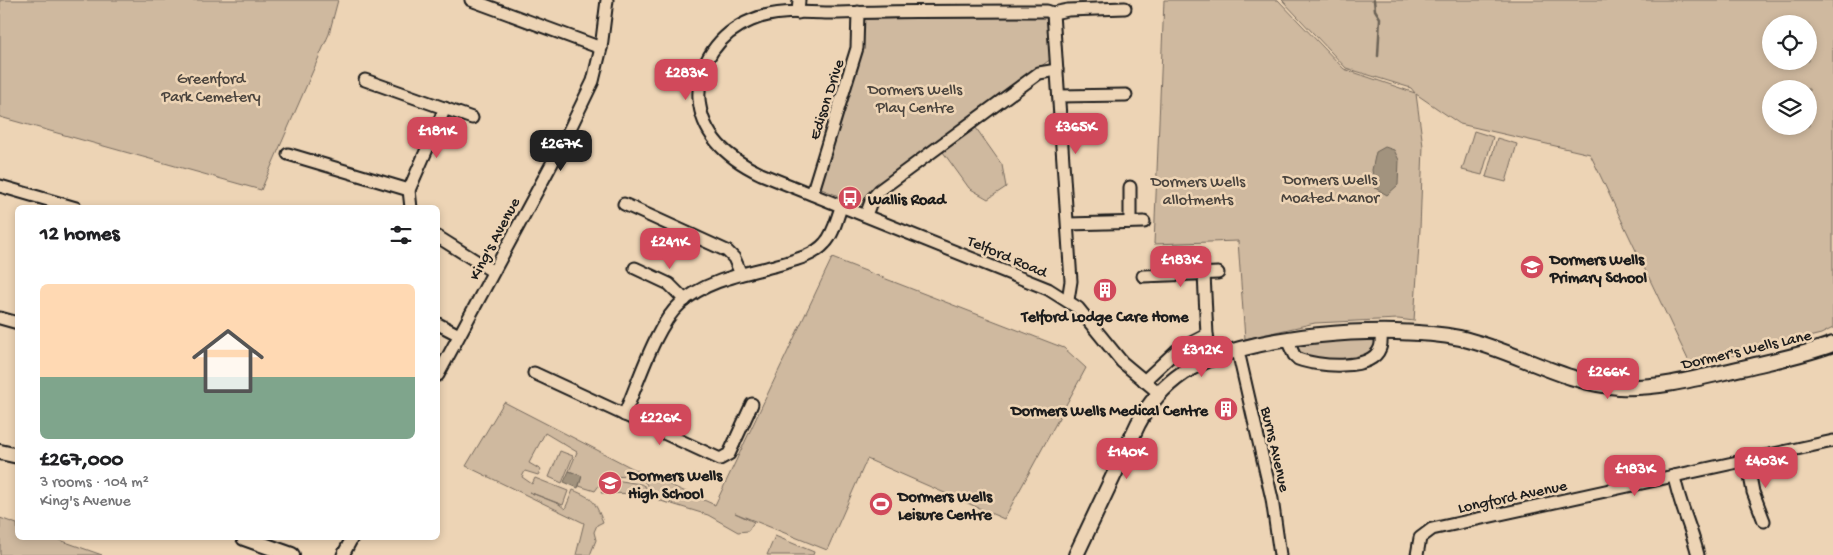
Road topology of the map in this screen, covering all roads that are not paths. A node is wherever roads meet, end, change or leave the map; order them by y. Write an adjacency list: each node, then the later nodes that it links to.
1 (471, 0): 8 (street)
2 (607, 0): 8 (street, King's Avenue)
3 (798, 0): 6 (street)
4 (1125, 8): 7 (street, Telford Road)
5 (858, 12): 6 (street, Telford Road); 7 (street, Telford Road); 19 (street, Edison Drive)
6 (798, 13): 19 (street, Telford Road)
7 (1053, 13): 9 (street)
8 (601, 48): 30 (street, King's Avenue)
9 (1057, 70): 12 (street); 24 (street)
10 (365, 80): 13 (street)
11 (1126, 95): 12 (street)
12 (1059, 96): 27 (street)
13 (445, 108): 14 (street); 18 (street)
14 (472, 118)
15 (288, 154): 18 (street)
16 (0, 186): 21 (street)
17 (1130, 187): 25 (street)
18 (409, 190): 22 (street)
19 (812, 194): 23 (street, Telford Road)
20 (624, 204): 32 (street)
21 (66, 205)
22 (411, 205)
23 (842, 205): 24 (street, Telford Road); 32 (street)
24 (866, 215): 36 (street, Telford Road)
25 (1130, 222): 26 (street); 27 (street)
26 (1144, 222)
27 (1068, 224): 36 (street)
28 (440, 238): 30 (street)
29 (635, 268): 35 (street)
30 (492, 271): 42 (street, King's Avenue)
31 (1218, 273): 33 (street)
32 (741, 274): 35 (street)
33 (1204, 274): 34 (street); 41 (street)
34 (1143, 276)
35 (685, 300): 52 (street)
36 (1068, 300): 49 (street, Telford Road)
37 (0, 318): 38 (street)
38 (15, 322)
39 (440, 325): 42 (street)
40 (1381, 332): 43 (street, Dormer's Wells Lane); 43 (street); 44 (street, Dormer's Wells Lane)
41 (1207, 335): 46 (street); 49 (street)
42 (459, 336): 47 (street, King's Avenue)
43 (1287, 340): 45 (street, Dormer's Wells Lane)
44 (1833, 344)
45 (1238, 351): 46 (street, Dormer's Wells Lane); 64 (street, Burns Avenue)
46 (1211, 358): 50 (street, Dormer's Wells Lane)
47 (440, 372)
48 (534, 373): 52 (street)
49 (1144, 381): 50 (street, Telford Road)
50 (1159, 393): 63 (street, Dormer's Wells Lane)
51 (752, 404): 52 (street)
52 (624, 416)
53 (1833, 441): 56 (street, Longford Avenue)
54 (0, 452): 55 (street)
55 (15, 455)
56 (1747, 460): 57 (street, Longford Avenue); 58 (street)
57 (1674, 476): 65 (street, Longford Avenue); 66 (street)
58 (1764, 521)
59 (250, 540): 61 (street)
60 (351, 540): 62 (street)
61 (292, 555)
62 (343, 555)
63 (1076, 555)
64 (1280, 555)
65 (1417, 555)
66 (1698, 555)

